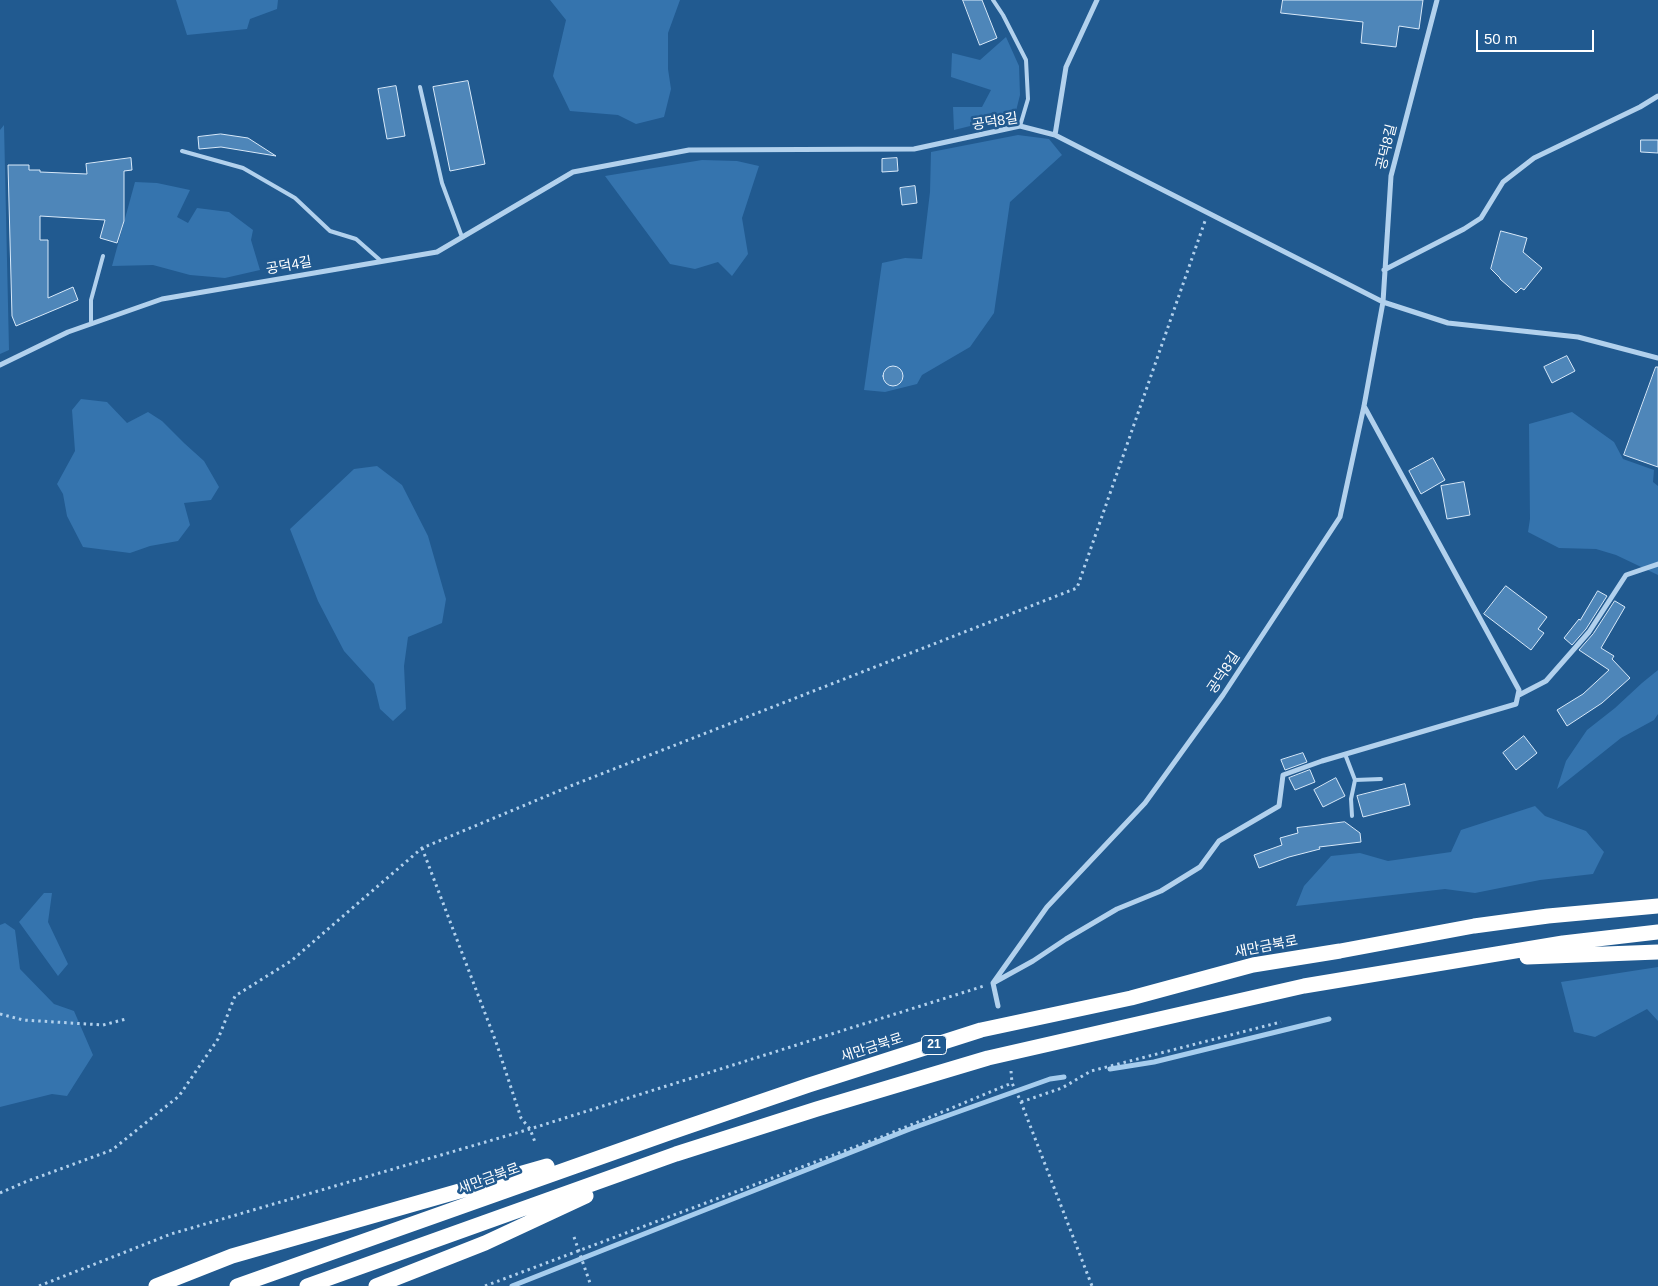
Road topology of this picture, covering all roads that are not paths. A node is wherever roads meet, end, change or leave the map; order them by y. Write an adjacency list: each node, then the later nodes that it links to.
1 (993, 0): 6 (lane)
2 (1097, 0): 7 (street)
3 (1437, 0): 13 (street, 공덕8길)
4 (420, 87): 10 (lane)
5 (1658, 96): 13 (street)
6 (1020, 126): 7 (street, 공덕8길); 9 (street, 공덕8길)
7 (1055, 135): 14 (street, 공덕8길)
8 (182, 151): 12 (lane)
9 (573, 172): 10 (street, 공덕4길)
10 (462, 237): 12 (street, 공덕4길)
11 (103, 256): 15 (lane)
12 (381, 261): 15 (street, 공덕4길)
13 (1384, 270): 14 (street, 공덕8길)
14 (1383, 302): 16 (street, 공덕8길); 18 (street, 공덕8길)
15 (91, 324): 17 (street, 공덕4길)
16 (1658, 358)
17 (0, 365)
18 (1364, 406): 20 (street); 29 (street, 공덕8길)
19 (1658, 564): 20 (street)
20 (1518, 695): 21 (street)
21 (1345, 754): 23 (lane); 29 (street)
22 (1381, 778): 23 (lane)
23 (1355, 780): 24 (lane)
24 (1352, 816)
25 (1657, 906): 31 (highway, 새만금북로 / 21)
26 (1658, 932): 28 (highway, 21)
27 (1658, 952): 28 (highway)
28 (1470, 959): 32 (highway, 21)
29 (993, 983): 30 (street)
30 (998, 1006)
31 (669, 1133): 33 (highway); 34 (highway, 새만금북로 / 21)
32 (676, 1154): 35 (highway, 21); 36 (highway)
33 (156, 1286)
34 (237, 1286)
35 (307, 1286)
36 (376, 1286)

